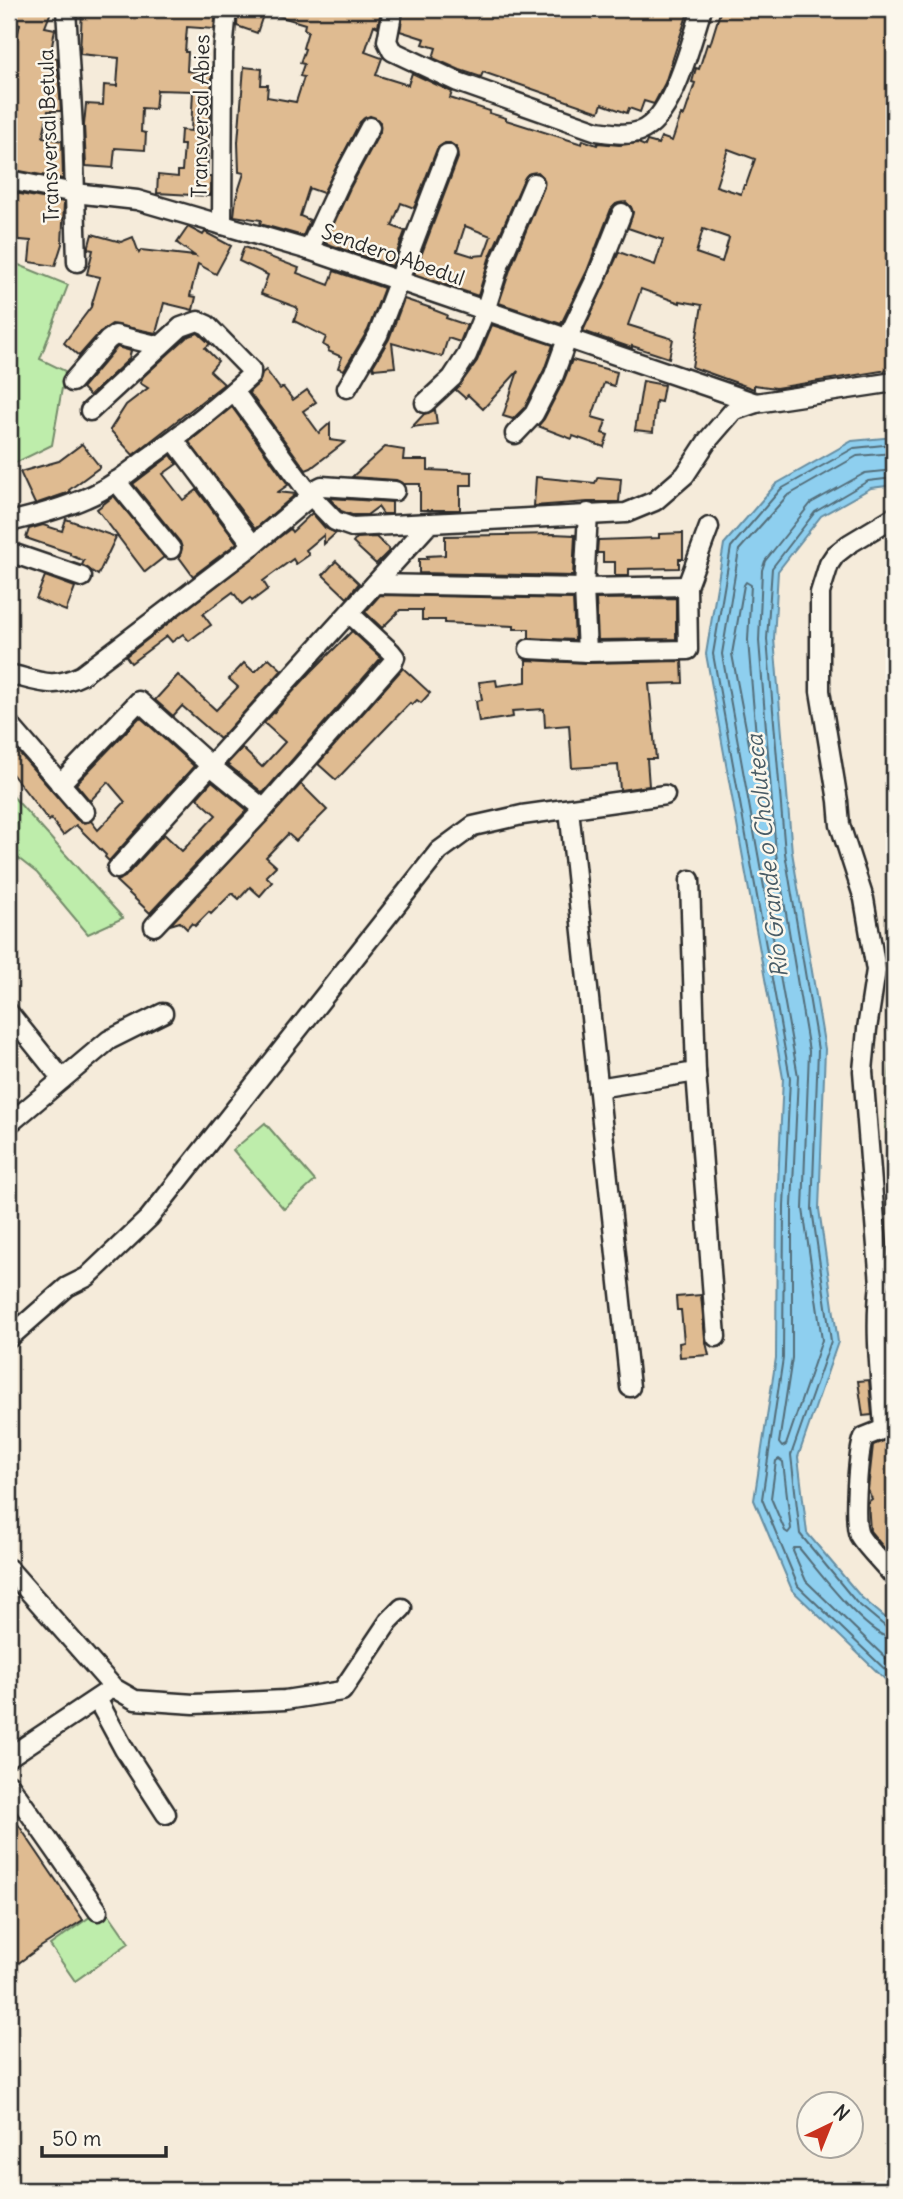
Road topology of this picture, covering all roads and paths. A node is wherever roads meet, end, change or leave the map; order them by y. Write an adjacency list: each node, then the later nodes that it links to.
1 (66, 9): 9 (street, Transversal Betula)
2 (227, 9): 11 (street, Transversal Abies)
3 (393, 9): 4 (street)
4 (702, 9)
5 (370, 127): 12 (street)
6 (447, 154): 14 (street)
7 (9, 180): 9 (street, Sendero Abedul)
8 (534, 183): 15 (street)
9 (75, 192): 11 (street, Sendero Abedul); 13 (street, Transversal Betula)
10 (622, 213): 16 (street)
11 (222, 225): 12 (street, Sendero Abedul)
12 (309, 250): 14 (street, Sendero Abedul)
13 (77, 262)
14 (398, 281): 15 (street, Sendero Abedul); 20 (street)
15 (485, 311): 16 (street, Sendero Abedul); 22 (street)
16 (567, 339): 23 (street, Sendero Abedul); 25 (street)
17 (160, 346): 18 (street); 21 (street); 24 (street)
18 (72, 382)
19 (894, 383): 23 (street)
20 (347, 388)
21 (234, 391): 26 (street); 29 (street)
22 (425, 403)
23 (756, 403): 30 (street)
24 (90, 411)
25 (515, 433)
26 (174, 440): 27 (street); 35 (street)
27 (116, 481): 32 (street); 36 (street)
28 (395, 491): 29 (street)
29 (311, 496): 33 (street); 35 (street)
30 (589, 513): 33 (street); 41 (street)
31 (894, 517): 64 (street)
32 (9, 522)
33 (430, 523): 39 (street)
34 (709, 527): 40 (street)
35 (253, 545): 45 (street)
36 (170, 549)
37 (9, 551): 38 (street)
38 (82, 577)
39 (375, 584): 41 (street); 42 (street)
40 (687, 586): 41 (street); 44 (street)
41 (584, 588): 44 (street)
42 (349, 613): 47 (street); 50 (street)
43 (529, 649): 44 (street)
44 (587, 652)
45 (9, 674)
46 (9, 723): 48 (street)
47 (211, 766): 48 (street); 50 (street); 53 (street)
48 (60, 784): 52 (street)
49 (665, 795): 51 (street)
50 (264, 809): 55 (street)
51 (569, 809): 60 (street); 63 (street)
52 (85, 812)
53 (117, 869)
54 (690, 880): 58 (street)
55 (154, 926)
56 (9, 1013): 59 (street)
57 (163, 1013): 59 (street)
58 (695, 1072): 60 (street); 62 (street)
59 (62, 1079): 61 (street)
60 (598, 1088): 65 (street)
61 (9, 1124)
62 (716, 1337)
63 (9, 1338)
64 (886, 1362): 66 (street)
65 (630, 1387)
66 (889, 1427): 68 (street)
67 (9, 1569): 70 (street)
68 (894, 1577)
69 (402, 1608): 70 (street)
70 (114, 1688): 71 (street)
71 (97, 1699): 72 (street); 74 (street)
72 (9, 1757)
73 (9, 1784): 75 (street)
74 (166, 1814)
75 (98, 1911)

